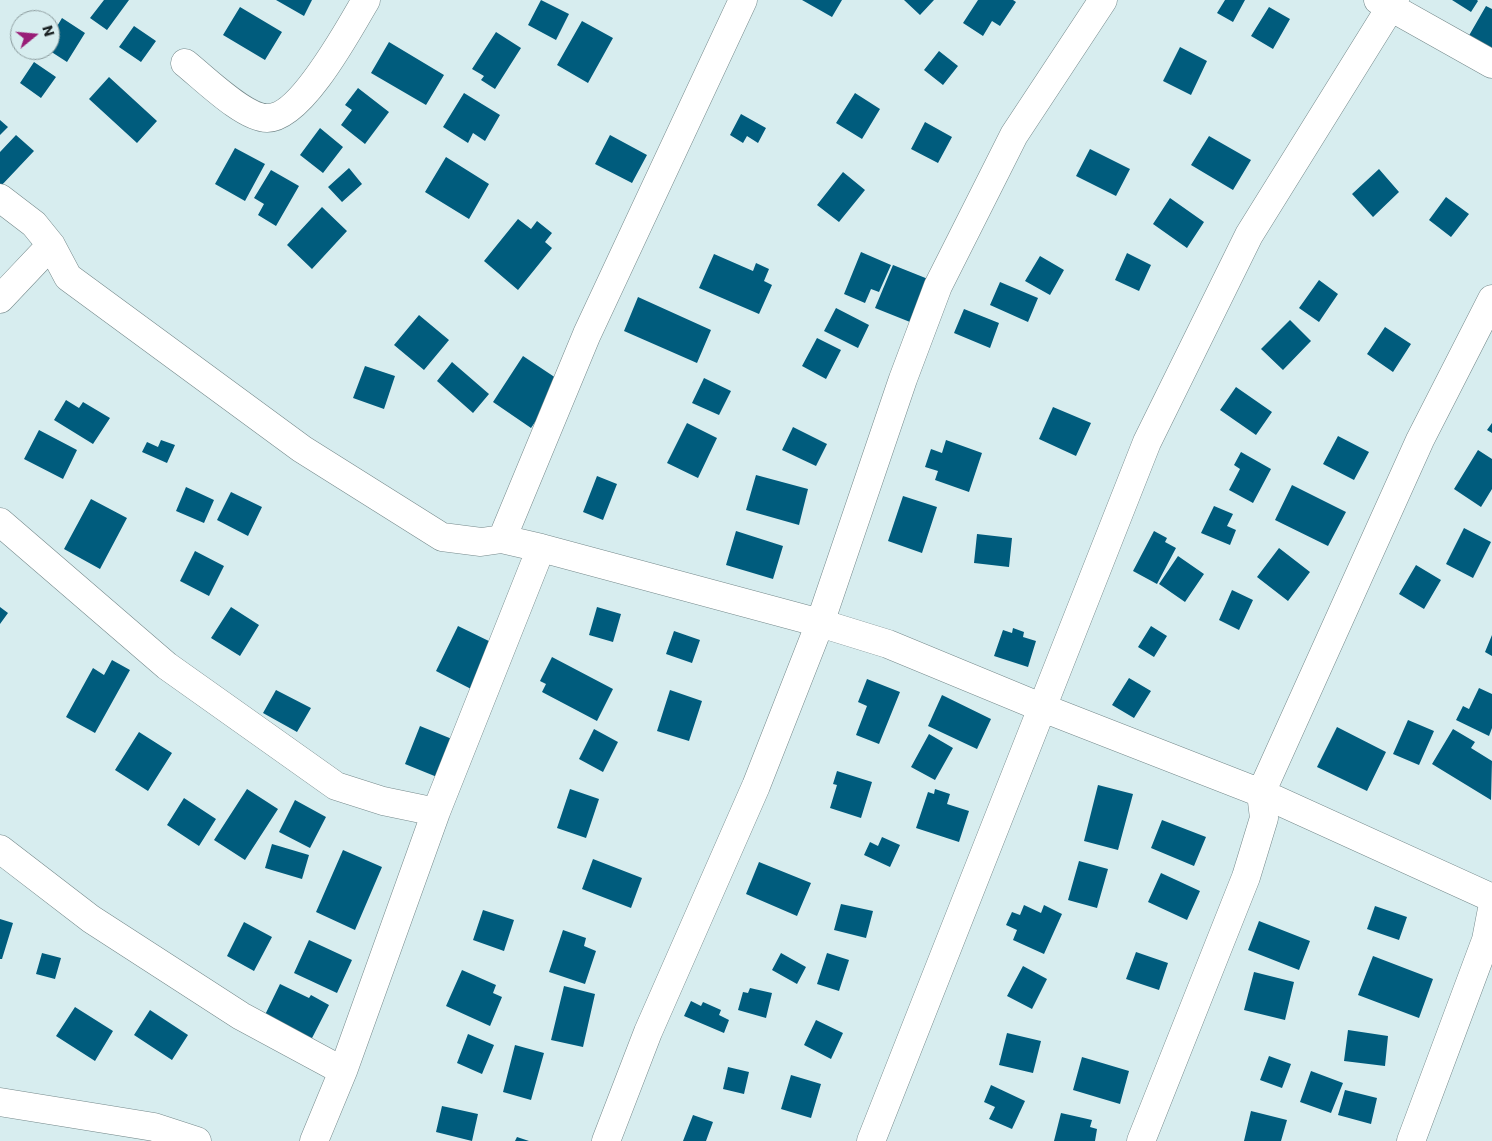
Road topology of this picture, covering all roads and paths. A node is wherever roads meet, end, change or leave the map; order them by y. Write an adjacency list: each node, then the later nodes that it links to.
1 (366, 0): 5 (street)
2 (743, 0): 12 (street)
3 (1103, 0): 14 (street)
4 (1388, 2): 6 (street); 15 (street)
5 (185, 63)
6 (1492, 64)
7 (0, 198): 8 (street)
8 (51, 245): 9 (street); 12 (street)
9 (0, 299)
10 (1492, 299): 16 (street)
11 (0, 522): 17 (street)
12 (502, 539): 13 (street)
13 (540, 548): 14 (street); 17 (street)
14 (820, 623): 15 (street); 25 (street)
15 (1043, 708): 16 (street); 26 (street)
16 (1261, 793): 19 (street); 27 (street)
17 (436, 812): 21 (street)
18 (0, 849): 21 (street)
19 (1492, 898)
20 (1492, 909): 28 (street)
21 (343, 1072): 24 (street)
22 (0, 1102): 23 (street)
23 (197, 1141)
24 (314, 1141)
25 (606, 1141)
26 (872, 1141)
27 (1141, 1141)
28 (1411, 1141)

